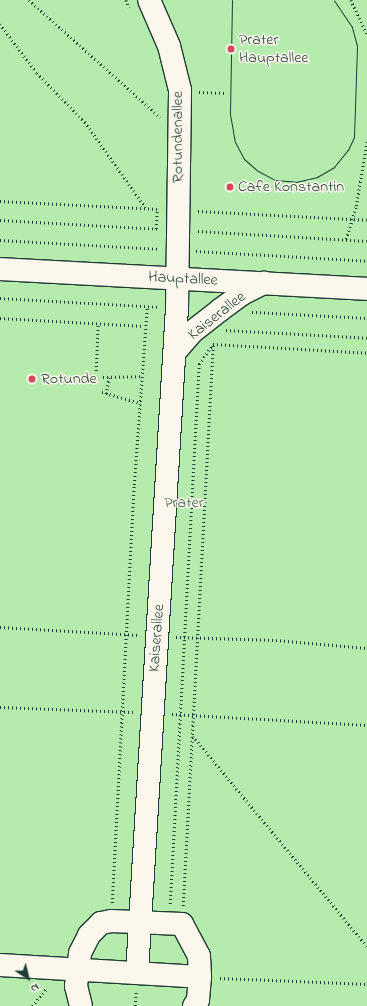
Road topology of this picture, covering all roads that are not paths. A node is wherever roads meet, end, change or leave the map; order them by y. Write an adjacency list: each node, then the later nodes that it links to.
1 (140, 7): 3 (street, Rotundenallee)
2 (0, 269): 3 (street, Hauptallee)
3 (177, 279): 4 (street, Hauptallee); 6 (street, Kaiserallee)
4 (264, 283): 5 (street, Hauptallee); 6 (street, Kaiserallee)
5 (367, 289)
6 (174, 353): 7 (street, Kaiserallee)
7 (139, 922): 9 (street); 10 (street, Kaiserallee); 11 (street)
8 (0, 965): 9 (street)
9 (76, 969): 10 (street); 12 (street)
10 (137, 973): 11 (street)
11 (200, 977): 13 (street)
12 (81, 1006)
13 (194, 1006)

